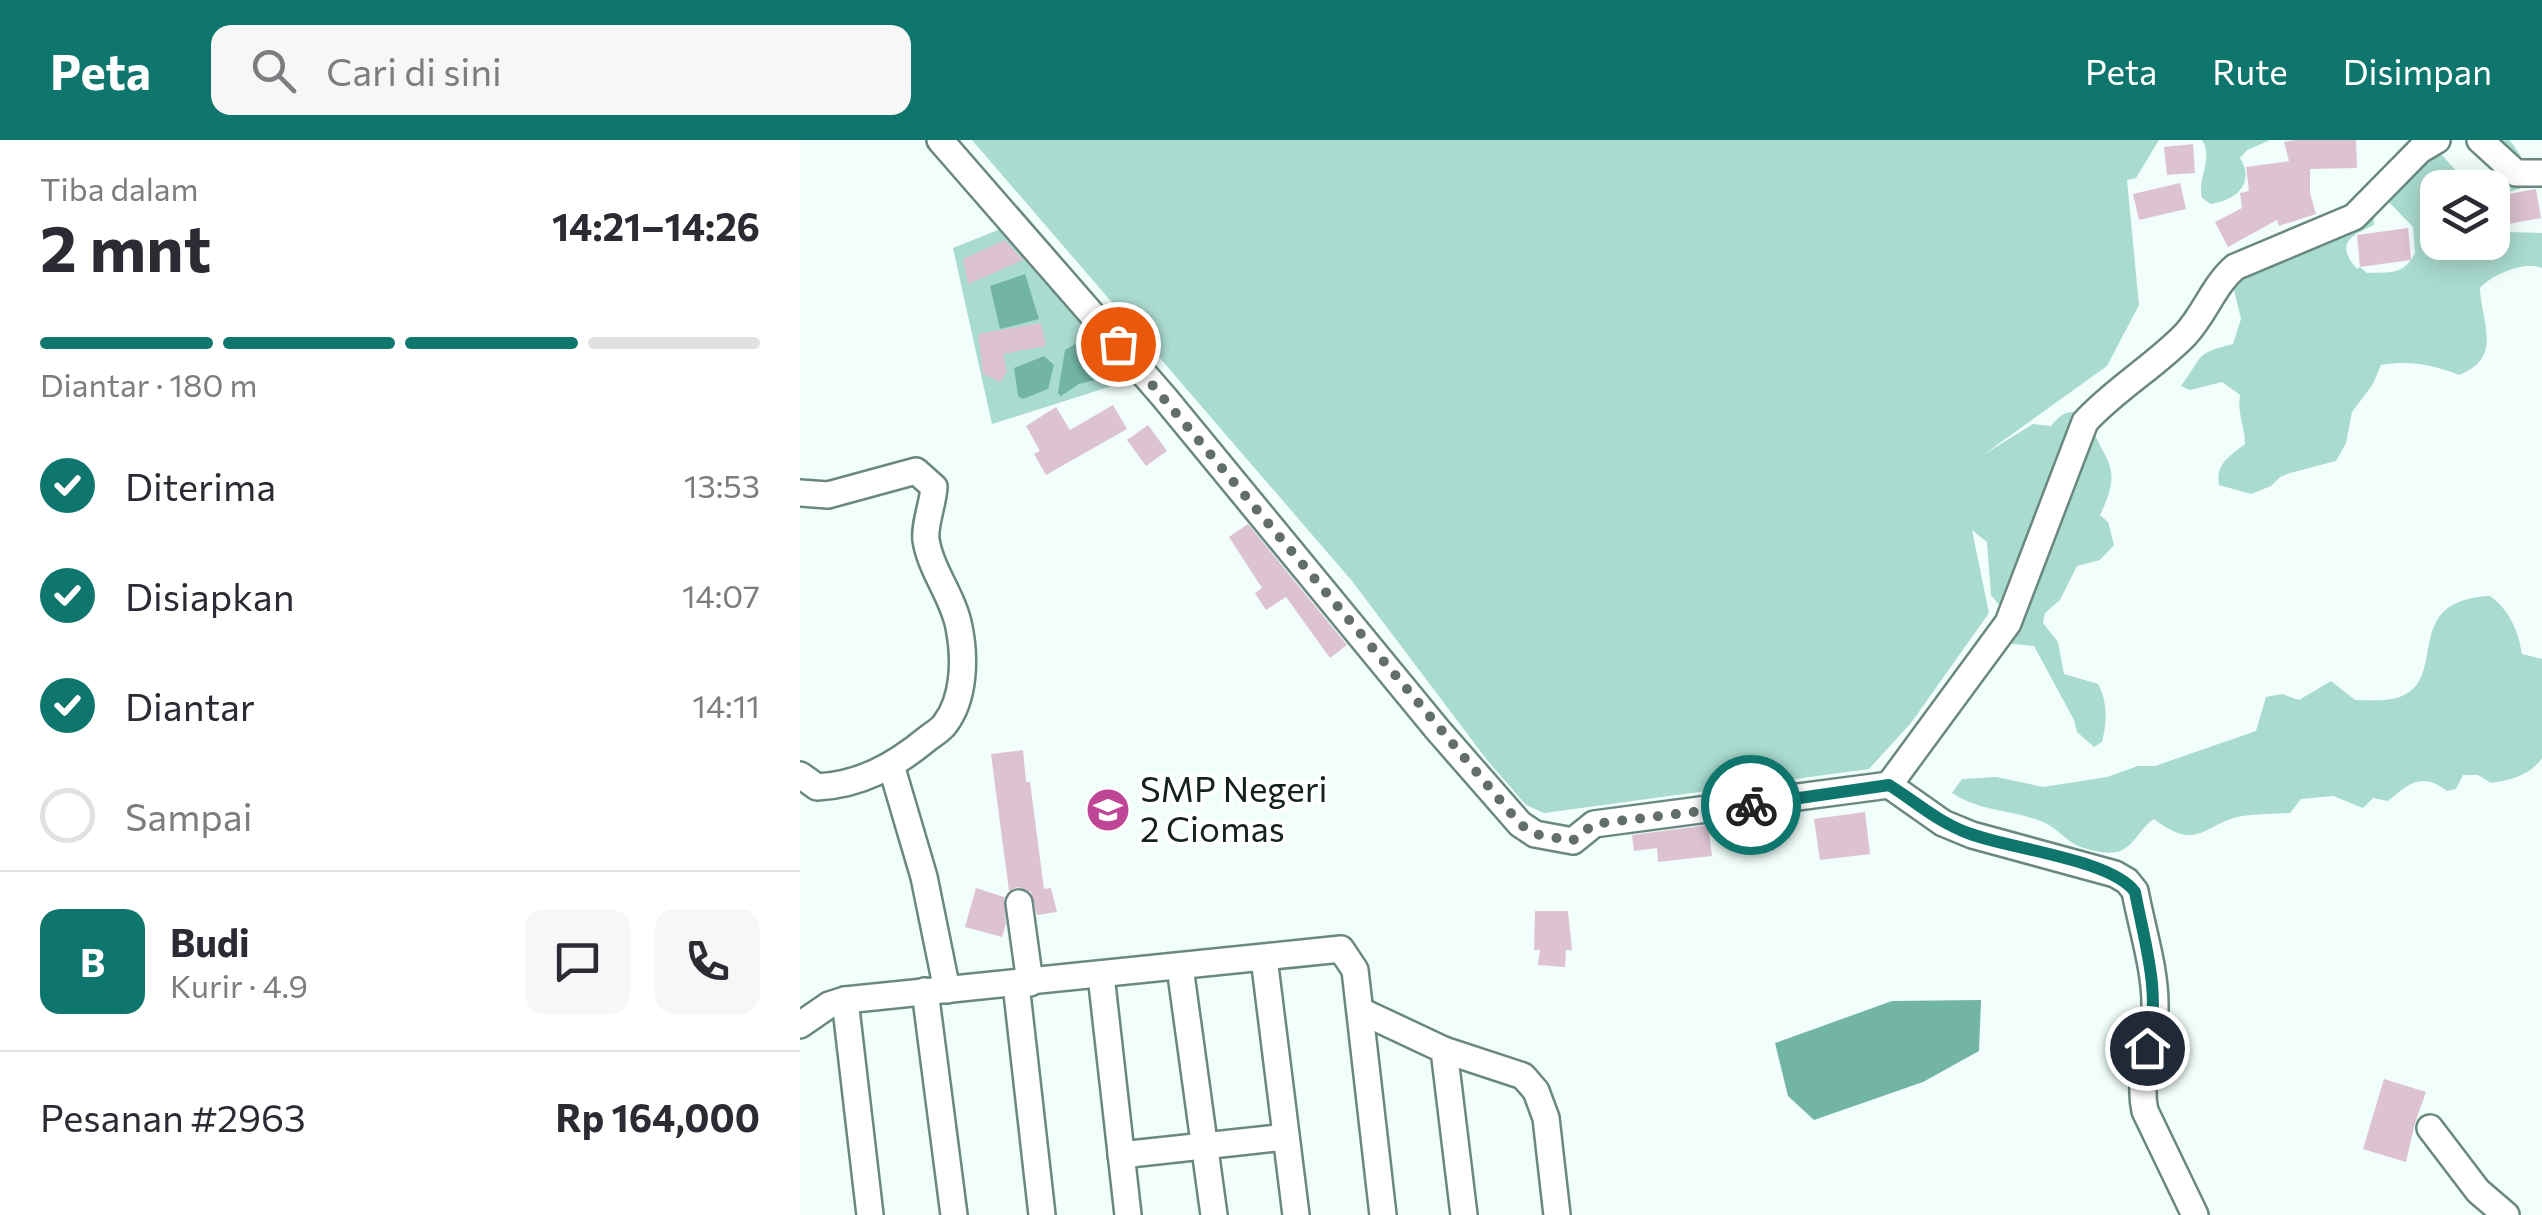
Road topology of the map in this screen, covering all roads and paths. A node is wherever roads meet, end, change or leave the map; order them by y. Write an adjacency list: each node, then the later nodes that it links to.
1 (940, 140): 8 (street)
2 (2480, 140): 4 (street)
3 (2425, 143): 8 (street)
4 (2542, 173)
5 (800, 493): 6 (street)
6 (890, 765): 7 (street); 14 (street)
7 (800, 775)
8 (1889, 785): 32 (street)
9 (1019, 903): 13 (street)
10 (1264, 958): 11 (street); 16 (street); 20 (street)
11 (1180, 967): 12 (street); 21 (street)
12 (1101, 976): 13 (street); 22 (street)
13 (1023, 984): 14 (street); 25 (street)
14 (936, 991): 15 (street); 24 (street)
15 (845, 1000): 17 (street); 23 (street)
16 (1361, 1012): 18 (street); 29 (street)
17 (800, 1025)
18 (1444, 1050): 30 (street); 31 (street)
19 (2430, 1128): 33 (street)
20 (1286, 1137): 21 (street); 28 (street)
21 (1206, 1144): 22 (street); 27 (street)
22 (1121, 1154): 26 (street)
23 (870, 1215)
24 (954, 1215)
25 (1042, 1215)
26 (1128, 1215)
27 (1214, 1215)
28 (1296, 1215)
29 (1383, 1215)
30 (1464, 1215)
31 (1557, 1215)
32 (2195, 1215)
33 (2506, 1215)

